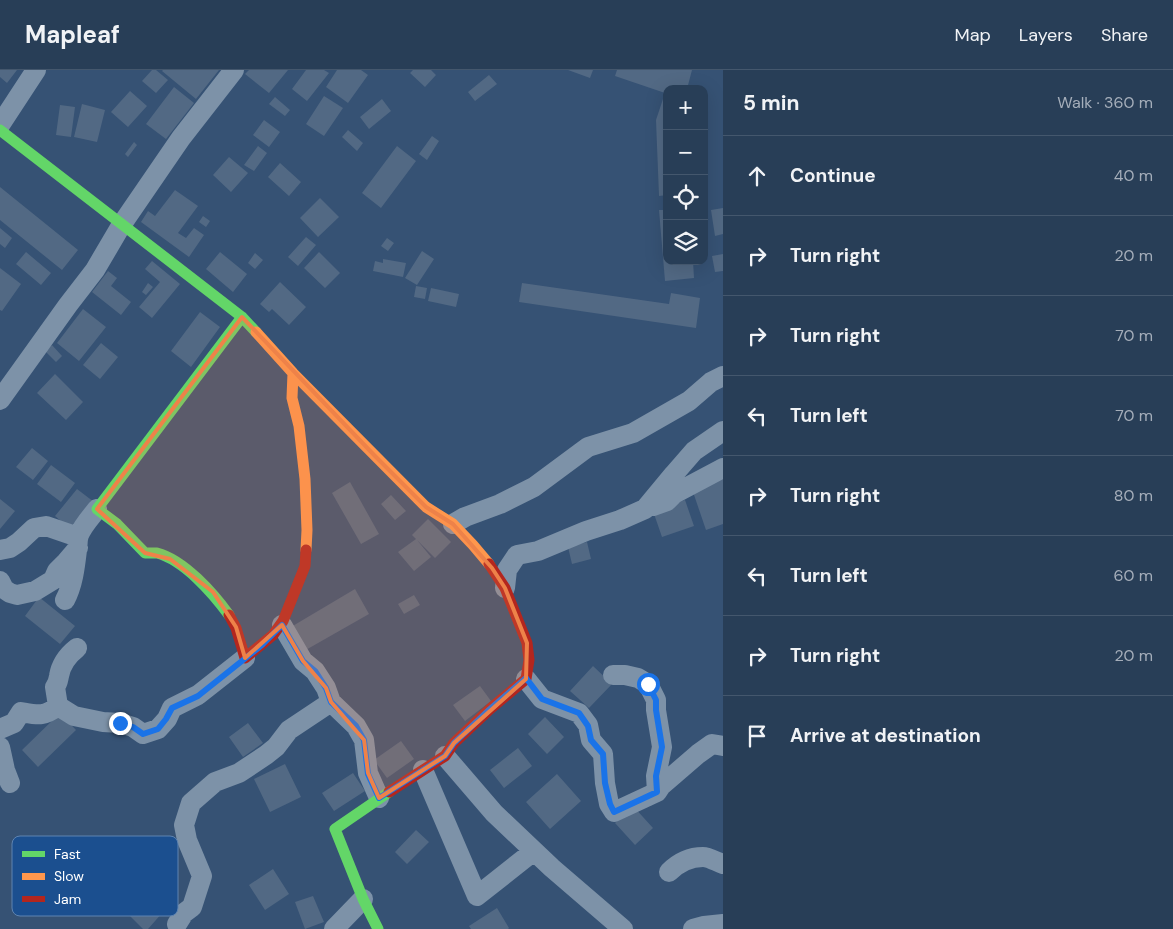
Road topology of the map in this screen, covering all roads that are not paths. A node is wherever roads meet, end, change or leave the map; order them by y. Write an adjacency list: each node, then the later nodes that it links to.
1 (36, 70): 3 (street)
2 (234, 70): 5 (street)
3 (0, 125)
4 (0, 130): 5 (street)
5 (122, 224): 6 (street); 9 (street)
6 (242, 317): 7 (street); 12 (street)
7 (293, 373): 14 (street); 20 (street)
8 (723, 376): 14 (street)
9 (0, 400)
10 (723, 431): 13 (street)
11 (723, 468): 13 (street)
12 (97, 509): 15 (street); 22 (street)
13 (645, 510): 18 (street)
14 (453, 524): 18 (street)
15 (78, 543): 16 (street); 17 (street); 19 (street)
16 (0, 550)
17 (0, 581)
18 (505, 588): 24 (street)
19 (65, 600)
20 (282, 625): 22 (street); 25 (street)
21 (77, 648): 26 (street)
22 (246, 658): 26 (street)
23 (614, 675): 33 (street)
24 (526, 678): 30 (street); 33 (street)
25 (331, 702): 34 (street); 39 (street)
26 (58, 706): 27 (street)
27 (0, 728)
28 (723, 746): 33 (street)
29 (0, 748): 32 (street)
30 (445, 756): 31 (street); 35 (street)
31 (423, 770): 34 (street); 35 (street)
32 (10, 783)
33 (657, 792)
34 (379, 798): 38 (street)
35 (534, 852): 43 (street)
36 (723, 864): 37 (street)
37 (669, 872)
38 (363, 899): 41 (street); 42 (street)
39 (177, 924)
40 (723, 924): 44 (street)
41 (334, 929)
42 (378, 929)
43 (623, 929)
44 (693, 929)

